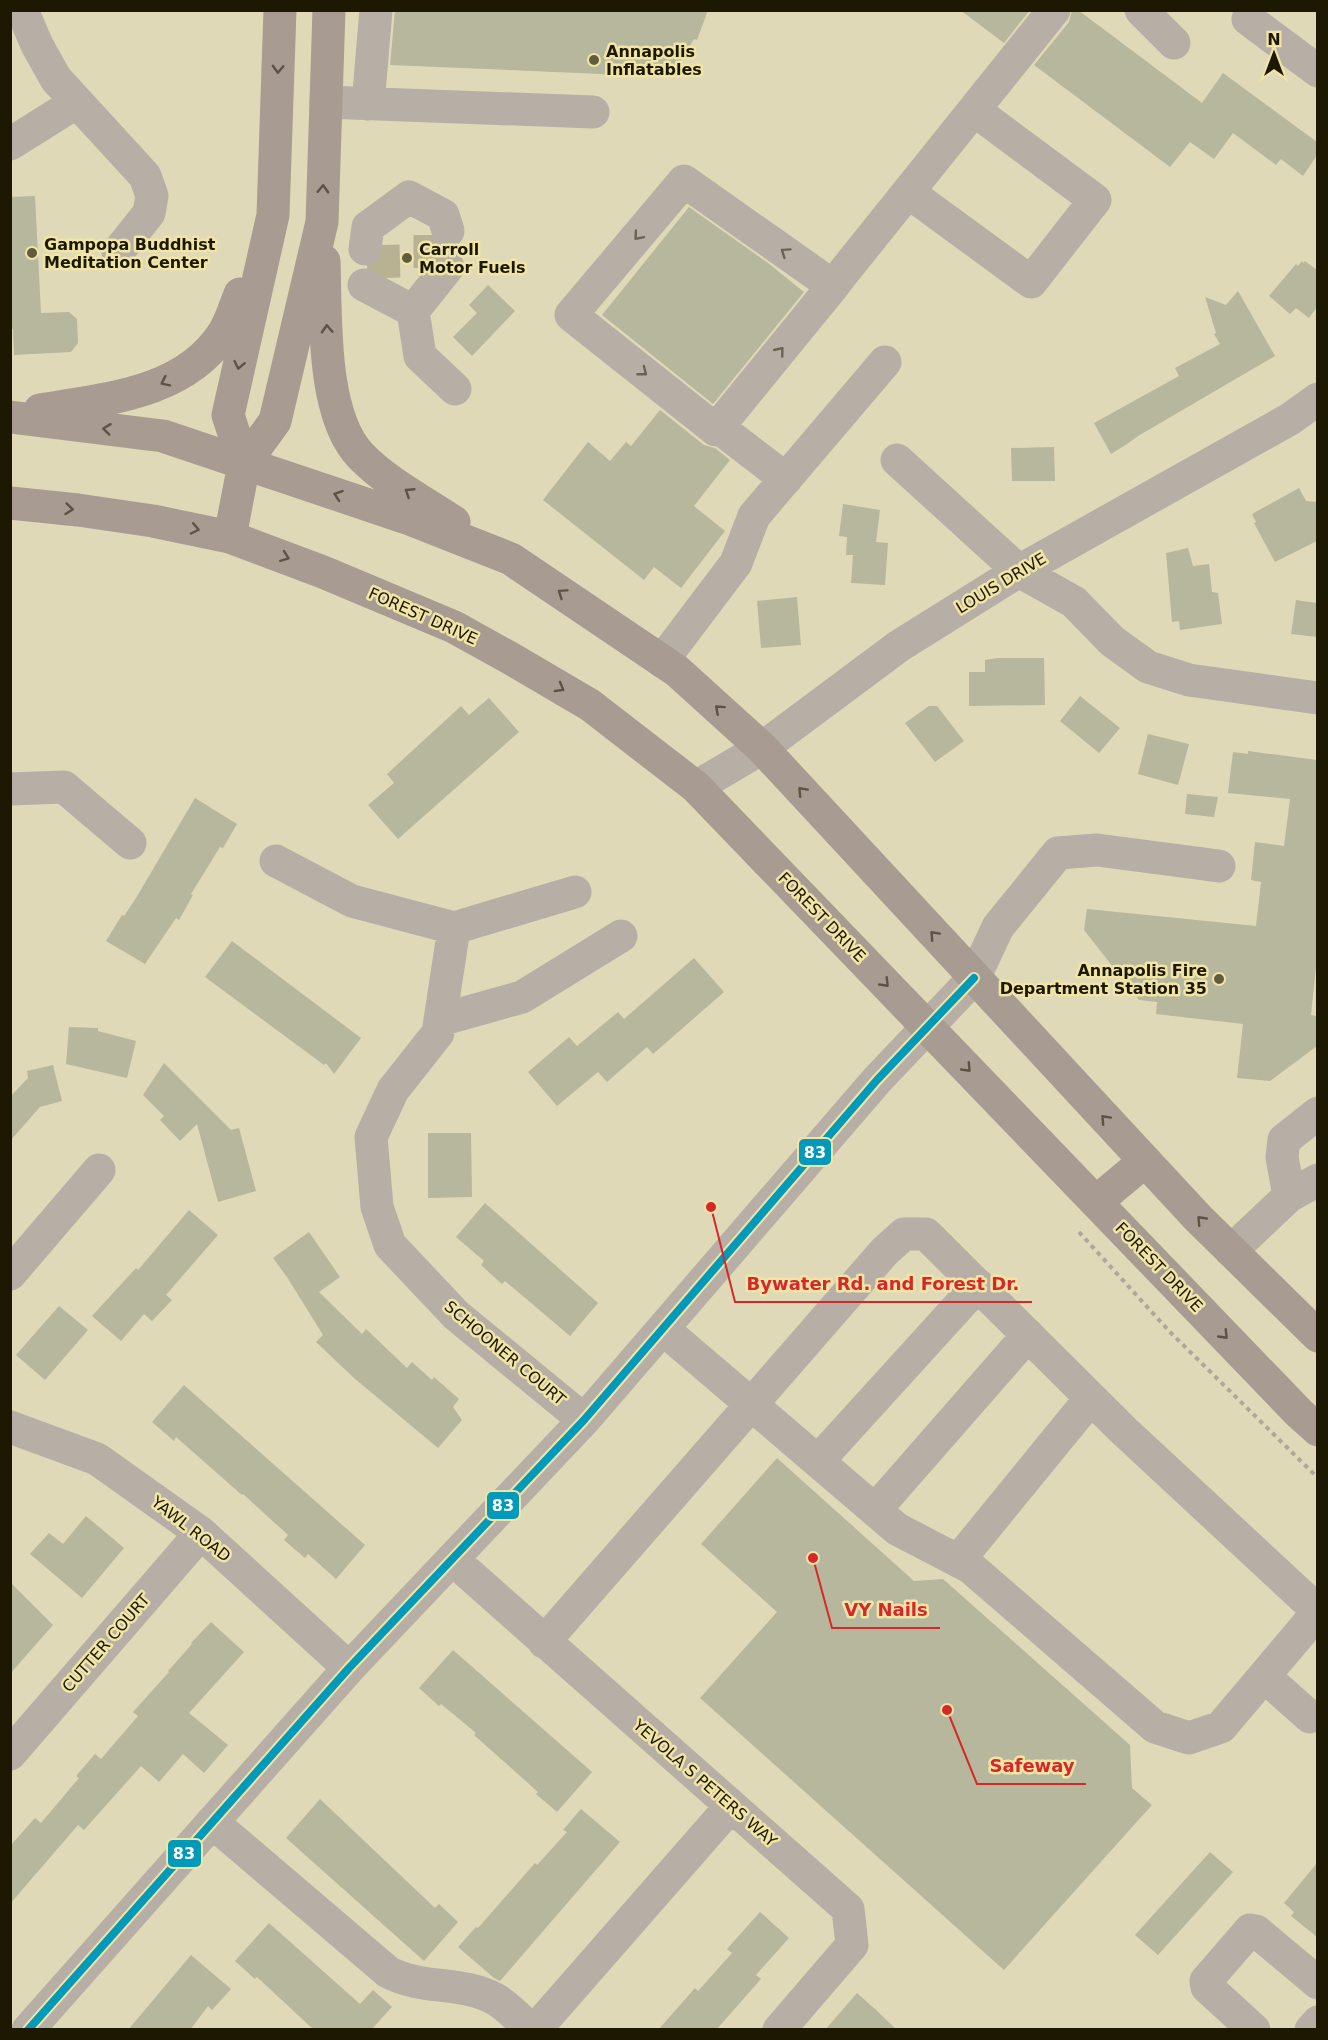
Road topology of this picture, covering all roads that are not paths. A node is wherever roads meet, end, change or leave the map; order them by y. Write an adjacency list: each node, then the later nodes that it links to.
1 (22, 10): 10 (street)
2 (280, 10): 17 (main road, one-way to 17)
3 (329, 10): 11 (main road)
4 (376, 10): 12 (street)
5 (1054, 10): 13 (street)
6 (1141, 10): 8 (street)
7 (1248, 19): 9 (street)
8 (1174, 43)
9 (1317, 71)
10 (77, 102): 15 (street); 21 (street)
11 (326, 102): 12 (street); 18 (main road, one-way to 11)
12 (368, 104): 14 (street)
13 (974, 110): 16 (street); 16 (street)
14 (593, 112)
15 (10, 144)
16 (908, 192): 24 (street)
17 (273, 214): 29 (main road, one-way to 29); 32 (main road, one-way to 32)
18 (322, 222): 32 (main road); 36 (main road, one-way to 18)
19 (439, 233): 20 (street)
20 (374, 247)
21 (118, 252)
22 (439, 269): 25 (street)
23 (374, 283): 25 (street)
24 (832, 286): 30 (street, one-way to 24); 30 (street, one-way to 30)
25 (413, 311): 27 (street)
26 (885, 362): 33 (street)
27 (455, 389)
28 (1317, 399): 37 (street, LOUIS DRIVE)
29 (10, 416): 32 (main road, one-way to 29)
30 (718, 427): 33 (street)
31 (897, 460): 37 (street)
32 (244, 464): 35 (main road); 36 (main road, one-way to 32)
33 (786, 479): 38 (street)
34 (10, 503): 35 (main road, FOREST DRIVE, one-way to 35)
35 (230, 537): 41 (main road, FOREST DRIVE, one-way to 41)
36 (511, 559): 38 (main road, one-way to 36)
37 (1019, 571): 39 (street); 40 (street, LOUIS DRIVE)
38 (662, 661): 40 (main road, one-way to 38)
39 (1317, 698)
40 (762, 748): 41 (street, LOUIS DRIVE); 49 (main road, one-way to 40)
41 (696, 787): 51 (main road, FOREST DRIVE, one-way to 51)
42 (10, 789): 43 (street)
43 (130, 843)
44 (276, 861): 47 (street)
45 (1219, 866): 49 (street)
46 (575, 892): 47 (street)
47 (454, 928): 50 (street, SCHOONER COURT)
48 (621, 936): 50 (street)
49 (974, 978): 51 (street); 53 (main road, one-way to 49)
50 (440, 1020): 66 (street, SCHOONER COURT)
51 (927, 1026): 57 (main road, FOREST DRIVE, one-way to 57); 61 (street)
52 (1317, 1113): 56 (street)
53 (1145, 1161): 57 (main road); 58 (main road, one-way to 53)
54 (99, 1170): 59 (street)
55 (1317, 1180): 56 (street)
56 (1288, 1196): 58 (street)
57 (1096, 1202): 68 (main road, FOREST DRIVE, one-way to 68)
58 (1231, 1251): 63 (main road)
59 (10, 1274)
60 (978, 1285): 62 (street); 65 (street); 69 (street)
61 (663, 1329): 65 (street); 66 (street)
62 (1028, 1335): 64 (street); 70 (street)
63 (1317, 1336)
64 (1091, 1398): 73 (street); 74 (street)
65 (750, 1403): 69 (street); 75 (street)
66 (584, 1420): 72 (street)
67 (10, 1427): 71 (street, YAWL ROAD)
68 (1317, 1430)
69 (818, 1461): 70 (street)
70 (874, 1510): 73 (street)
71 (201, 1533): 76 (street, YAWL ROAD); 79 (street, CUTTER COURT)
72 (452, 1559): 75 (street, YEVOLA S PETERS WAY); 76 (street)
73 (958, 1561): 77 (street)
74 (1317, 1612): 77 (street)
75 (544, 1642): 80 (street, YEVOLA S PETERS WAY)
76 (349, 1668): 81 (street)
77 (1264, 1676): 78 (street)
78 (1315, 1720)
79 (10, 1754)
80 (731, 1806): 85 (street); 86 (street, YEVOLA S PETERS WAY)
81 (212, 1822): 84 (street); 85 (street)
82 (1317, 1983): 87 (street)
83 (1317, 2022): 88 (street)
84 (28, 2030)
85 (533, 2030)
86 (779, 2030)
87 (1254, 2030)
88 (1311, 2030)

